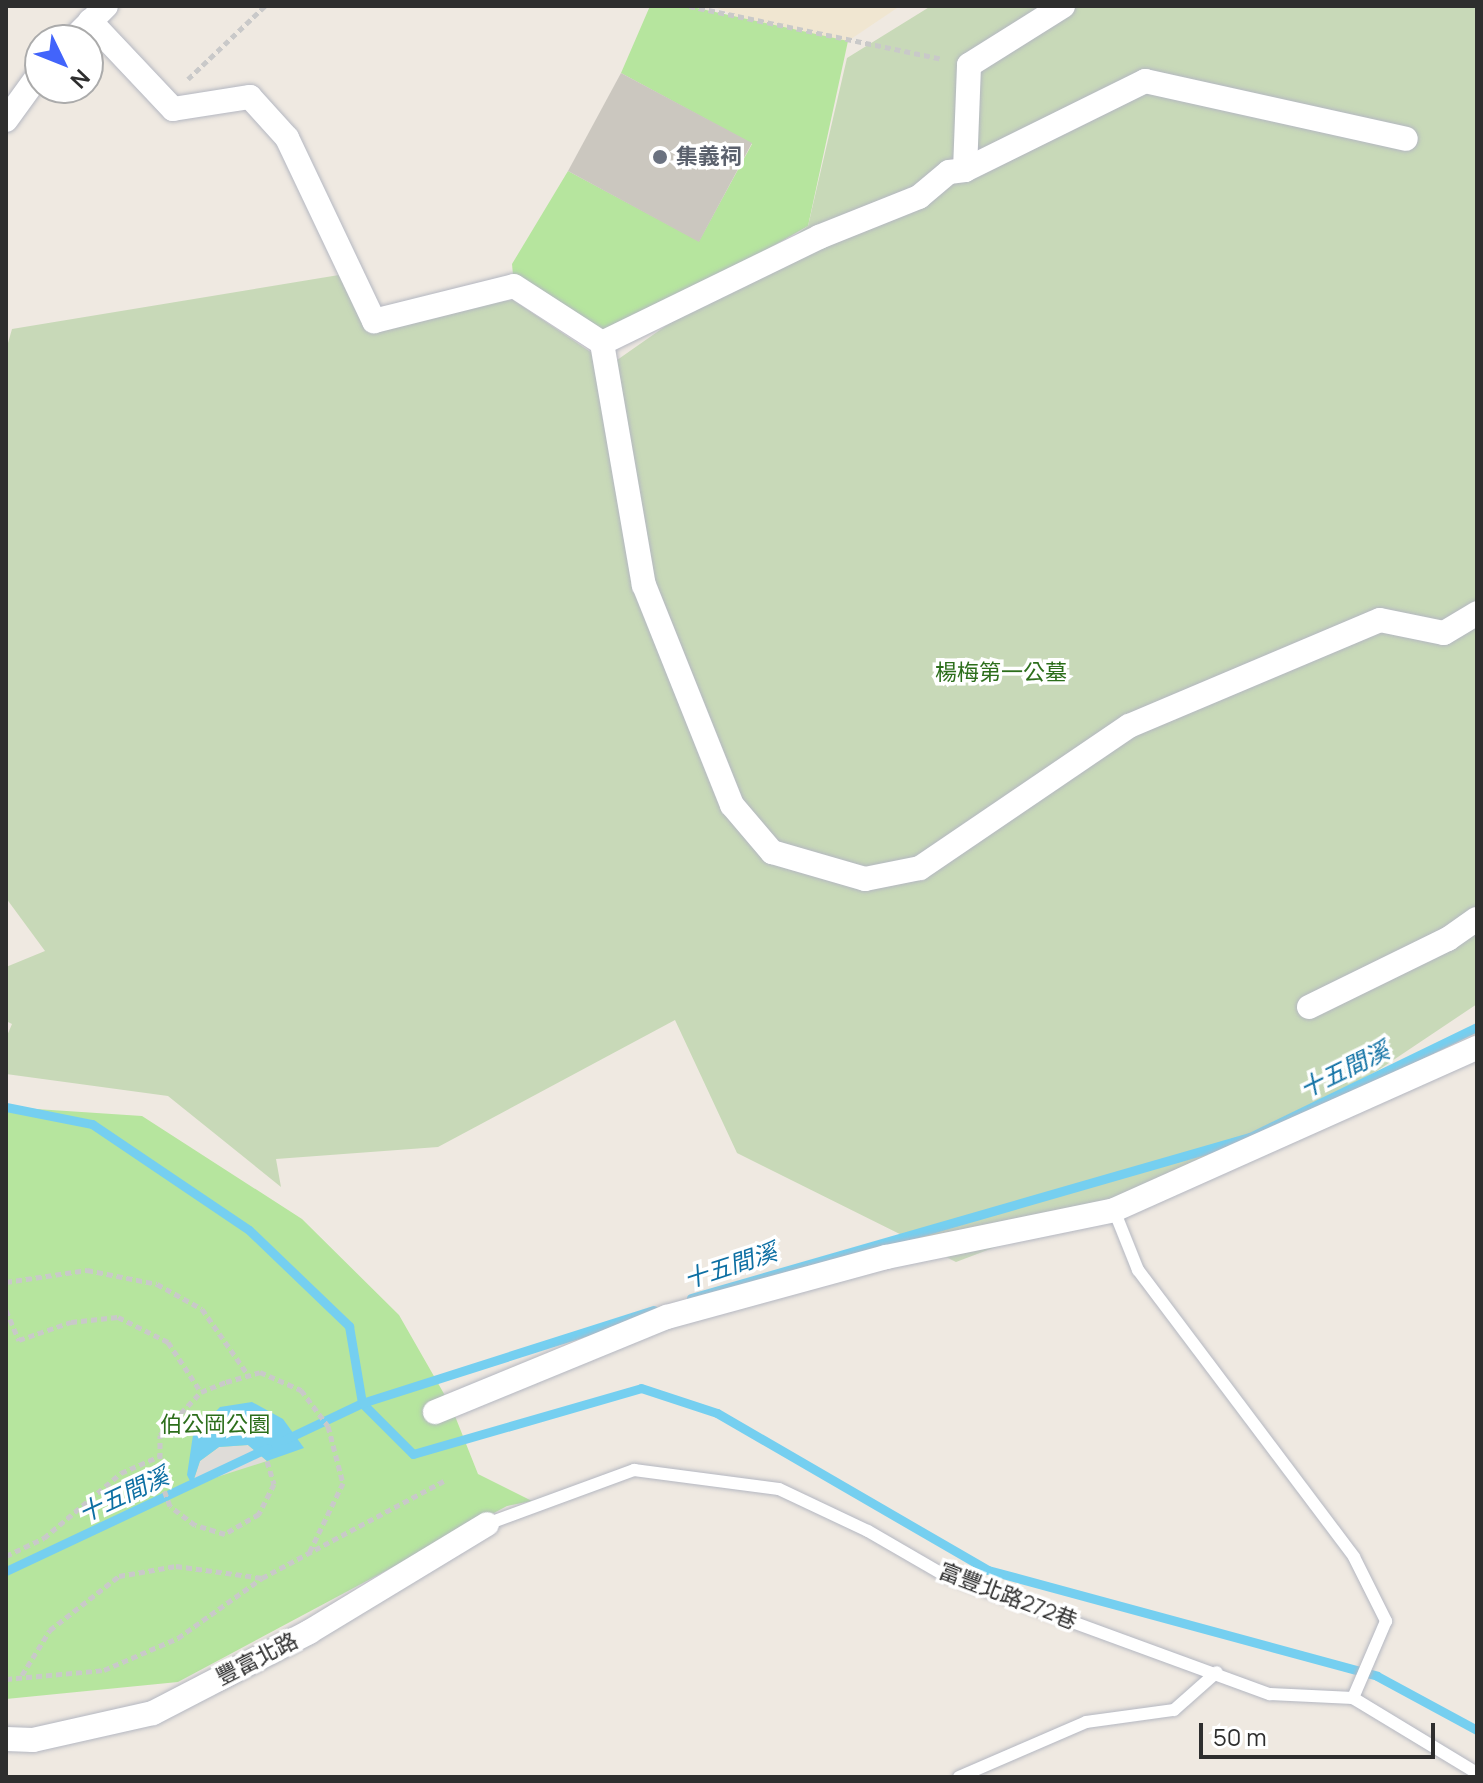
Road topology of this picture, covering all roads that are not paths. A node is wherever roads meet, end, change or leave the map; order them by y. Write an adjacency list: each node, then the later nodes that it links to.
1 (1063, 6): 6 (street)
2 (98, 14): 7 (street)
3 (24, 95): 4 (street)
4 (6, 120)
5 (1406, 139): 6 (street)
6 (965, 170): 7 (street)
7 (602, 343): 8 (street)
8 (1477, 613)
9 (1477, 919): 10 (street)
10 (1309, 1007)
11 (1477, 1048): 12 (street)
12 (1114, 1210): 13 (street); 16 (lane)
13 (435, 1412)
14 (487, 1524): 15 (lane, 富豐北路272巷); 17 (street, 豐富北路)
15 (1217, 1672): 16 (lane, 富豐北路272巷); 19 (lane)
16 (1354, 1695): 18 (lane, 富豐北路272巷)
17 (6, 1739)
18 (1477, 1773)
19 (959, 1777)

